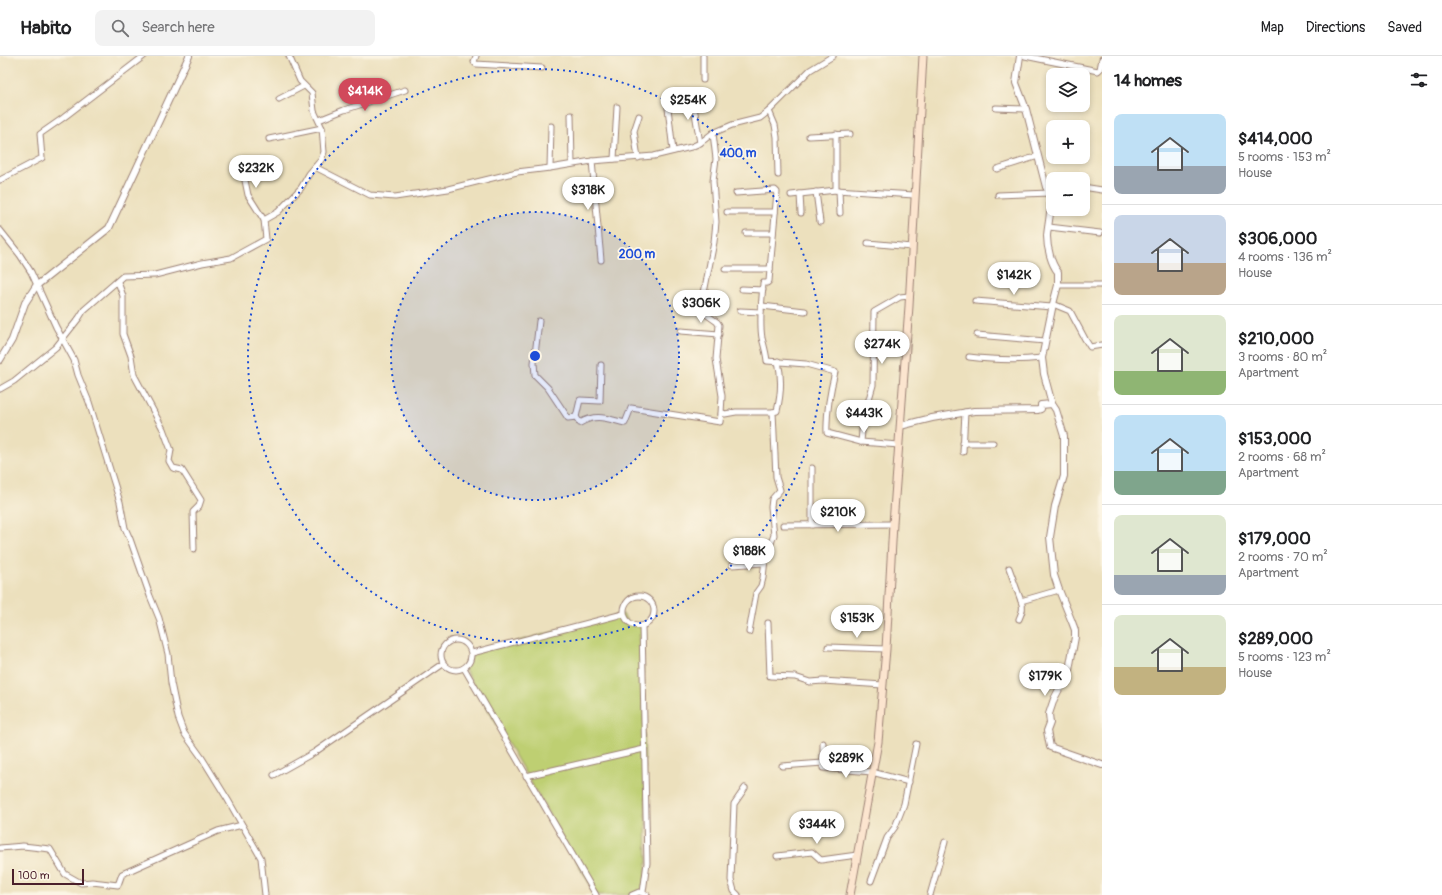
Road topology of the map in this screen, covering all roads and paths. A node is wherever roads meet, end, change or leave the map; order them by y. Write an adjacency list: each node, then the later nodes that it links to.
1 (144, 56): 44 (street)
2 (189, 56): 76 (street)
3 (290, 56): 13 (street)
4 (476, 56): 11 (street)
5 (703, 56): 12 (street)
6 (923, 56): 54 (main road)
7 (1020, 56): 20 (street)
8 (1025, 56): 10 (street)
9 (830, 57): 21 (street)
10 (1102, 59)
11 (542, 68)
12 (703, 80)
13 (304, 86): 16 (street); 24 (street)
14 (405, 90): 24 (street)
15 (692, 95): 32 (street)
16 (279, 99)
17 (617, 108): 36 (street)
18 (668, 108): 33 (street)
19 (996, 108): 20 (street)
20 (1026, 109): 34 (street)
21 (769, 112): 27 (street); 43 (street)
22 (571, 115): 39 (street)
23 (639, 116): 35 (street)
24 (319, 120): 26 (street)
25 (551, 126): 41 (street)
26 (322, 128): 31 (street); 40 (street)
27 (713, 133): 32 (street); 88 (street)
28 (836, 134): 29 (street); 30 (street); 47 (street)
29 (850, 134)
30 (809, 136)
31 (269, 139)
32 (700, 143): 33 (street)
33 (673, 151): 35 (street)
34 (1038, 156): 42 (street); 45 (street)
35 (638, 158): 36 (street)
36 (614, 159): 38 (street)
37 (241, 160): 61 (street)
38 (592, 161): 39 (street); 70 (street)
39 (572, 164): 41 (street)
40 (315, 166): 41 (street); 61 (street)
41 (550, 168)
42 (997, 169)
43 (778, 175)
44 (0, 180)
45 (1046, 183)
46 (1090, 189): 49 (street)
47 (838, 190): 50 (street); 54 (street); 59 (street)
48 (1046, 190): 55 (street)
49 (1102, 190)
50 (816, 192): 52 (street); 62 (street)
51 (736, 193): 57 (street)
52 (800, 194): 53 (street); 58 (street)
53 (791, 195)
54 (914, 195): 69 (main road)
55 (998, 195)
56 (727, 212): 57 (street)
57 (775, 212): 66 (street)
58 (801, 213)
59 (840, 213)
60 (1049, 216): 63 (street)
61 (264, 220): 73 (street)
62 (820, 222)
63 (1049, 227): 67 (street); 74 (street)
64 (0, 230): 76 (street)
65 (746, 233): 66 (street)
66 (773, 233): 72 (street)
67 (1100, 233)
68 (868, 243): 69 (street)
69 (912, 247): 79 (main road)
70 (601, 260)
71 (725, 269): 72 (street)
72 (770, 269): 78 (street)
73 (118, 282): 90 (street); 114 (street)
74 (1058, 285): 75 (street); 81 (street)
75 (1102, 285)
76 (36, 286): 90 (street); 95 (street)
77 (742, 289): 78 (street)
78 (763, 290): 82 (street)
79 (909, 296): 104 (main road); 105 (street)
80 (975, 301): 81 (street)
81 (1052, 305): 91 (street); 92 (street)
82 (762, 306): 84 (street); 85 (street)
83 (740, 311): 85 (street)
84 (805, 311)
85 (762, 312): 96 (street)
86 (539, 320): 103 (street)
87 (681, 331): 88 (street)
88 (719, 334): 102 (street)
89 (977, 335): 91 (street)
90 (63, 339): 98 (street); 142 (street)
91 (1045, 341): 94 (street)
92 (1102, 345)
93 (969, 356): 94 (street)
94 (1042, 358): 99 (street)
95 (0, 360)
96 (778, 361): 100 (street); 105 (street)
97 (601, 365): 103 (street)
98 (0, 389)
99 (1052, 404): 101 (street); 118 (street)
100 (773, 412): 102 (street); 115 (street)
101 (965, 412): 104 (street); 106 (street)
102 (721, 413): 103 (street)
103 (576, 417)
104 (900, 426): 108 (main road)
105 (861, 442): 108 (street)
106 (963, 443): 107 (street); 109 (street)
107 (993, 443)
108 (899, 445): 111 (main road)
109 (963, 452)
110 (812, 468): 113 (street)
111 (893, 524): 113 (street); 126 (main road)
112 (782, 525): 113 (street)
113 (812, 525)
114 (194, 549)
115 (764, 563): 116 (street); 124 (street)
116 (732, 565)
117 (1009, 568): 119 (street)
118 (1059, 590): 119 (street); 135 (street)
119 (1021, 600): 121 (street)
120 (623, 614): 123 (street); 123 (street); 127 (street)
121 (1019, 619)
122 (768, 623): 130 (street)
123 (642, 626): 133 (street)
124 (749, 632)
125 (828, 647): 126 (street)
126 (886, 649): 130 (main road)
127 (472, 653): 128 (street); 129 (street)
128 (443, 664): 129 (street); 138 (street)
129 (464, 668): 139 (street)
130 (883, 685): 137 (main road)
131 (823, 743): 134 (street)
132 (916, 744): 140 (street)
133 (644, 748): 139 (street); 148 (street)
134 (823, 763): 136 (street); 137 (street)
135 (1102, 765)
136 (782, 766)
137 (872, 772): 140 (street); 145 (main road)
138 (274, 775)
139 (526, 776): 150 (street)
140 (909, 782): 147 (street)
141 (745, 788): 152 (street)
142 (242, 825): 144 (street); 149 (street)
143 (945, 842): 154 (street)
144 (0, 848)
145 (857, 855): 146 (street); 153 (main road)
146 (777, 856)
147 (871, 881)
148 (646, 894): 151 (street)
149 (265, 895)
150 (596, 895)
151 (632, 895)
152 (738, 895)
153 (850, 895)
154 (930, 895)

